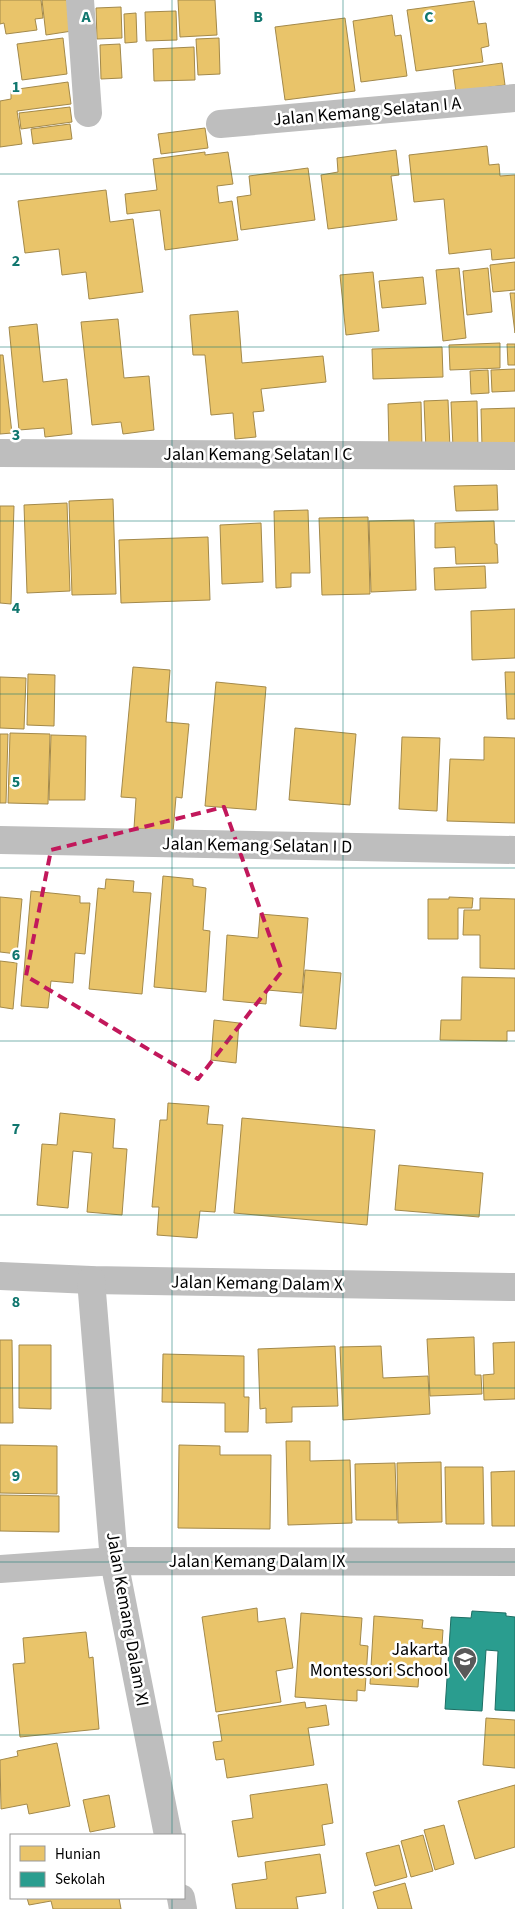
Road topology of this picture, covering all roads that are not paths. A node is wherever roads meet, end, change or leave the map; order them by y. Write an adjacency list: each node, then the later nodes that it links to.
1 (80, 0): 3 (street)
2 (515, 98): 4 (street, Jalan Kemang Selatan I A)
3 (88, 113)
4 (220, 124)
5 (0, 453): 6 (street, Jalan Kemang Selatan I C)
6 (515, 456)
7 (0, 840): 8 (street, Jalan Kemang Selatan I D)
8 (515, 850)
9 (0, 1276): 10 (street, Jalan Kemang Dalam X)
10 (91, 1280): 11 (street, Jalan Kemang Dalam X); 12 (street, Jalan Kemang Dalam XI)
11 (515, 1287)
12 (114, 1561): 13 (street, Jalan Kemang Dalam IX); 14 (street, Jalan Kemang Dalam IX); 15 (street, Jalan Kemang Dalam XI)
13 (515, 1562)
14 (0, 1569)
15 (168, 1834)

